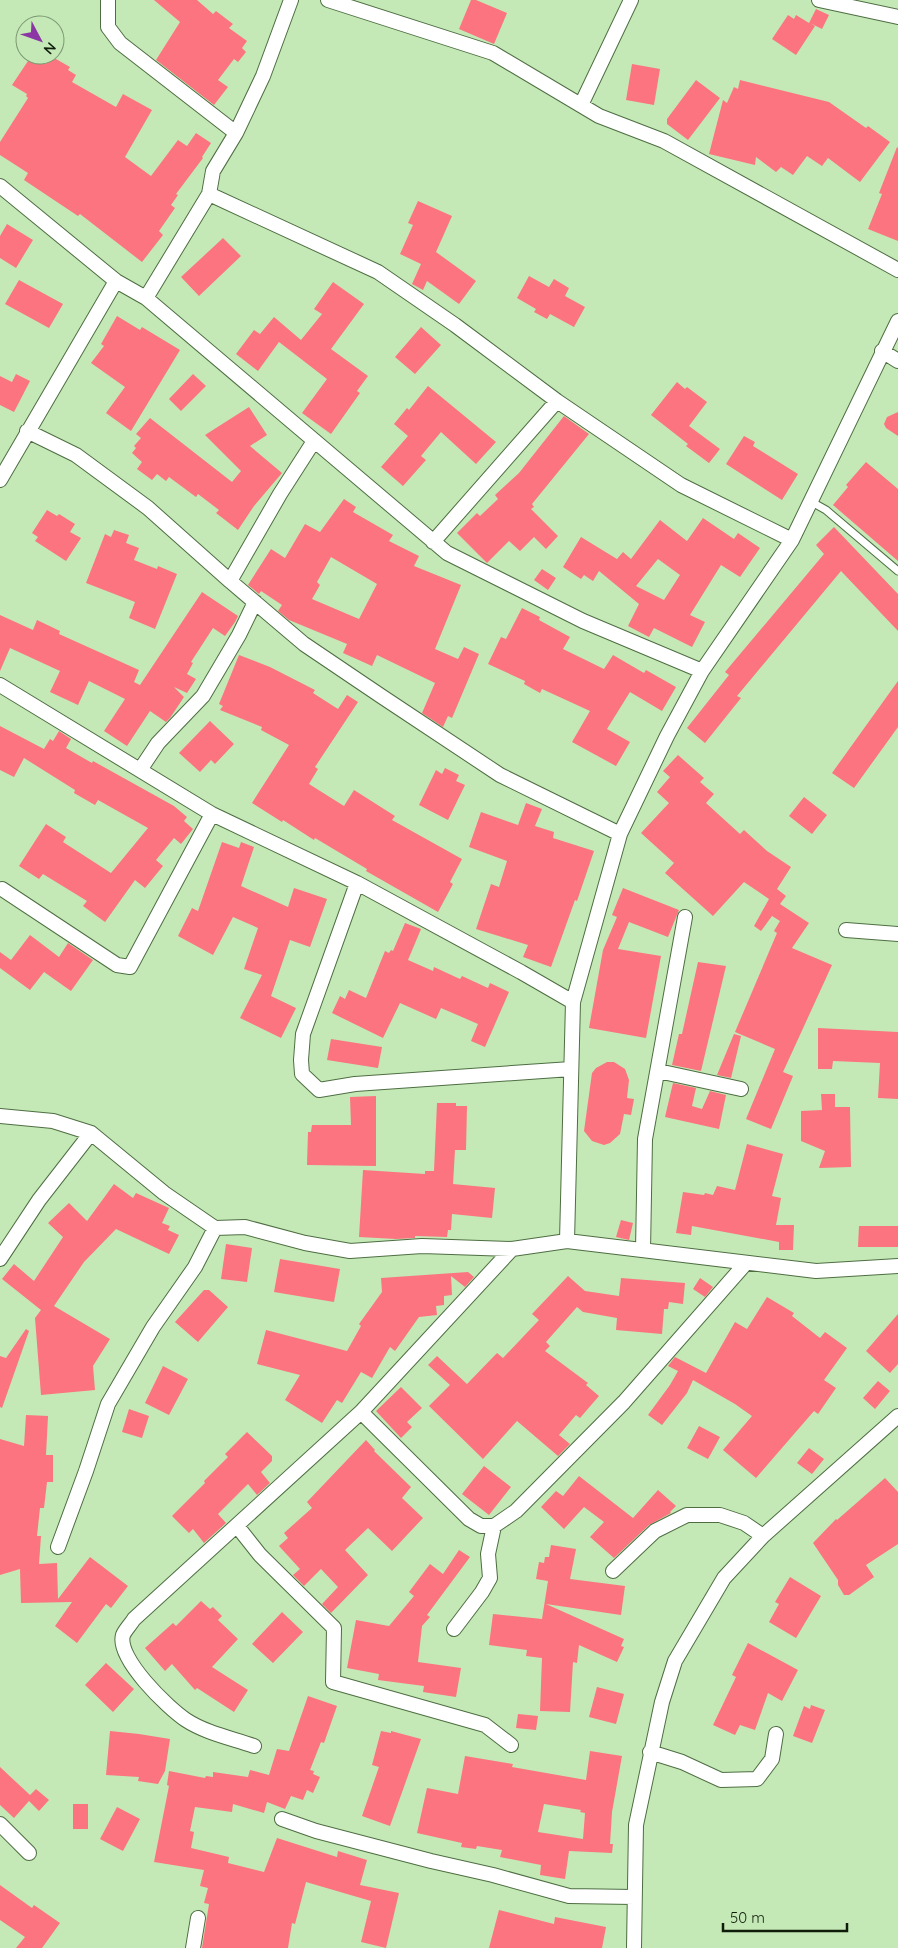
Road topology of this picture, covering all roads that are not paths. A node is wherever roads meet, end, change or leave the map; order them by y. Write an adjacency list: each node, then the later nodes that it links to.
1 (108, 0): 8 (street)
2 (291, 0): 8 (street)
3 (328, 0): 7 (street)
4 (631, 0): 7 (street)
5 (819, 0): 6 (street)
6 (898, 18)
7 (580, 105): 11 (street)
8 (236, 133): 10 (street)
9 (0, 186): 12 (street)
10 (209, 194): 13 (street); 17 (street)
11 (898, 270)
12 (116, 281): 13 (street); 18 (street)
13 (146, 298): 19 (street)
14 (898, 321): 15 (street)
15 (882, 351): 16 (street); 21 (street)
16 (898, 361)
17 (558, 401): 22 (street); 23 (street)
18 (28, 431): 20 (street); 25 (street)
19 (314, 441): 23 (street); 25 (street)
20 (0, 480)
21 (810, 501): 22 (street); 24 (lane)
22 (792, 540): 27 (street)
23 (433, 542): 27 (street)
24 (898, 571)
25 (230, 581): 26 (street)
26 (255, 602): 29 (street); 31 (street)
27 (702, 671): 31 (street)
28 (0, 684): 29 (street)
29 (140, 770): 30 (street)
30 (212, 814): 32 (street); 33 (street)
31 (620, 834): 37 (street)
32 (357, 883): 37 (street); 38 (street)
33 (2, 889)
34 (686, 917): 39 (street)
35 (846, 930): 36 (street)
36 (898, 934)
37 (573, 1002): 38 (street)
38 (571, 1069): 44 (street)
39 (658, 1071): 40 (street); 46 (street)
40 (740, 1089)
41 (0, 1116): 42 (street)
42 (91, 1133): 43 (street); 47 (street)
43 (215, 1228): 45 (street); 55 (street)
44 (567, 1241): 45 (street); 46 (street)
45 (512, 1249): 50 (street)
46 (643, 1250): 48 (street)
47 (0, 1259)
48 (746, 1263): 49 (street); 53 (street)
49 (898, 1266)
50 (361, 1412): 52 (street); 53 (street)
51 (898, 1416): 54 (street)
52 (237, 1526): 59 (street); 60 (street)
53 (494, 1526): 57 (street)
54 (764, 1536): 56 (street); 61 (street)
55 (58, 1547)
56 (613, 1571)
57 (454, 1629)
58 (776, 1734): 61 (street)
59 (512, 1745)
60 (254, 1746)
61 (650, 1752): 65 (street)
62 (282, 1819): 65 (street)
63 (0, 1824): 64 (street)
64 (29, 1853)
65 (634, 1897): 68 (street)
66 (198, 1918): 67 (street)
67 (193, 1948)
68 (634, 1948)

